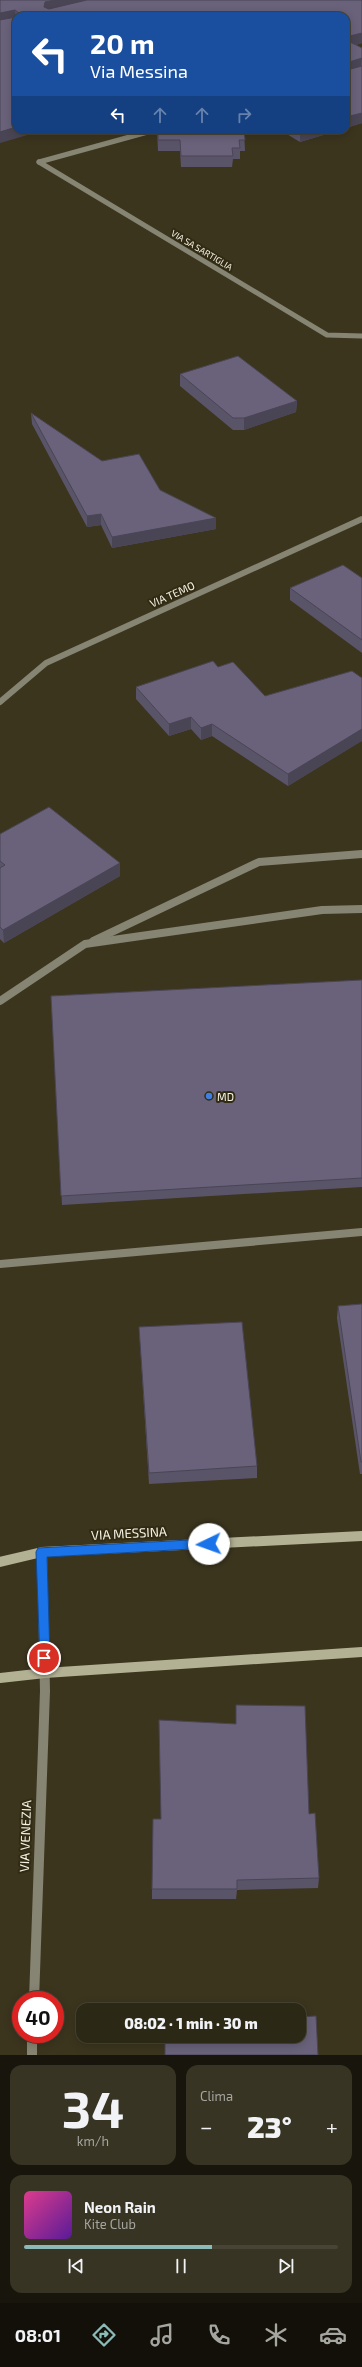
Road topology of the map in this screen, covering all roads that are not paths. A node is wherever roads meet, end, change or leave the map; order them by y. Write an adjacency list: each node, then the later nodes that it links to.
1 (140, 134): 2 (street, VIA SA SARTIGLIA)
2 (362, 336)
3 (362, 520): 4 (street, VIA TEMO)
4 (0, 702)
5 (362, 854): 7 (street)
6 (362, 909): 7 (street)
7 (86, 944): 8 (street)
8 (0, 1001)
9 (362, 1232): 10 (street)
10 (0, 1264)
11 (362, 1536): 12 (street, VIA MESSINA)
12 (42, 1552): 13 (street, VIA MESSINA); 15 (street)
13 (0, 1562)
14 (362, 1652): 15 (street)
15 (45, 1673): 16 (street); 17 (street, VIA VENEZIA)
16 (0, 1678)
17 (34, 1991)
18 (32, 2043): 19 (street)
19 (32, 2055)

